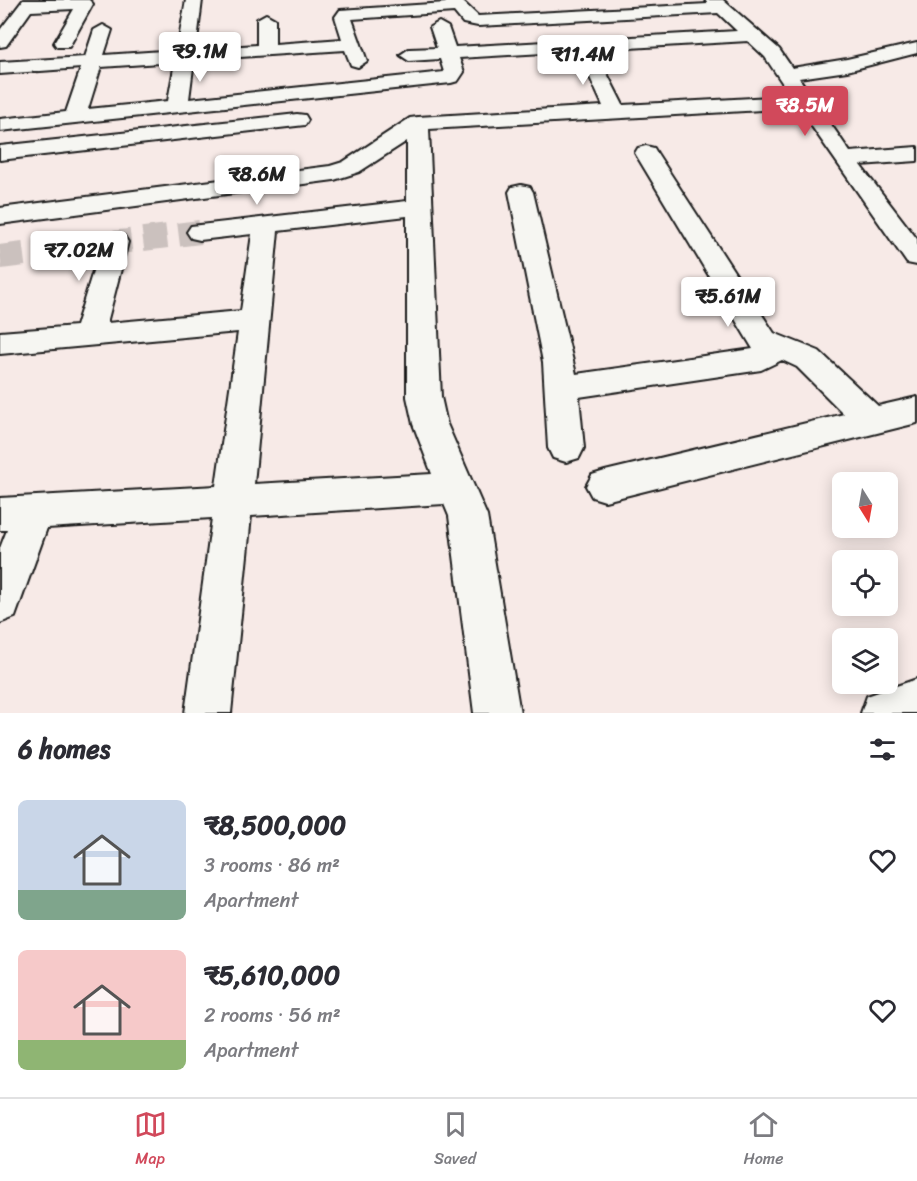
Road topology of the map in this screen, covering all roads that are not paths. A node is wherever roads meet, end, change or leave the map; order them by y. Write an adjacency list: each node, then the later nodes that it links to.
1 (194, 0): 25 (street)
2 (717, 2): 6 (street); 11 (street)
3 (29, 3): 13 (street); 14 (street)
4 (455, 4): 5 (street); 9 (street)
5 (399, 5): 15 (street)
6 (639, 12): 7 (street); 12 (street)
7 (571, 16): 9 (street); 17 (street)
8 (266, 19): 22 (street)
9 (504, 20): 20 (street)
10 (439, 27): 23 (street)
11 (753, 35): 12 (street); 30 (street)
12 (663, 40): 17 (street)
13 (0, 42)
14 (63, 44): 16 (street); 26 (street)
15 (351, 44): 22 (street); 31 (street)
16 (42, 45)
17 (587, 45): 20 (street); 34 (street)
18 (21, 46): 19 (street)
19 (0, 48)
20 (518, 48): 23 (street)
21 (917, 48): 28 (street)
22 (266, 50): 25 (street)
23 (448, 52): 24 (street); 31 (street)
24 (409, 55)
25 (184, 56): 26 (street); 33 (street)
26 (92, 62): 29 (street); 35 (street)
27 (917, 64): 28 (street)
28 (847, 65): 30 (street)
29 (0, 68)
30 (788, 74): 32 (street)
31 (391, 83): 33 (street)
32 (805, 101): 34 (street); 42 (street)
33 (178, 106): 35 (street)
34 (616, 111): 37 (street)
35 (75, 117): 38 (street)
36 (297, 120): 39 (street)
37 (417, 125): 43 (street); 45 (street)
38 (0, 126)
39 (0, 153)
40 (646, 153): 53 (street)
41 (917, 154): 42 (street)
42 (844, 159): 50 (street)
43 (235, 186): 46 (street); 47 (street)
44 (521, 192): 55 (street)
45 (419, 207): 47 (street); 60 (street)
46 (0, 216)
47 (251, 226): 48 (street); 51 (street)
48 (200, 232)
49 (115, 242): 52 (street)
50 (916, 254)
51 (254, 320): 52 (street); 61 (street)
52 (88, 335): 54 (street)
53 (763, 340): 55 (street); 57 (street)
54 (0, 343)
55 (561, 388): 58 (street)
56 (917, 411): 57 (street)
57 (872, 421): 59 (street)
58 (566, 448)
59 (605, 486)
60 (457, 488): 61 (street); 66 (street)
61 (233, 501): 62 (street); 65 (street)
62 (16, 513): 63 (street)
63 (0, 603)
64 (917, 702): 67 (street)
65 (207, 713)
66 (498, 713)
67 (884, 713)

